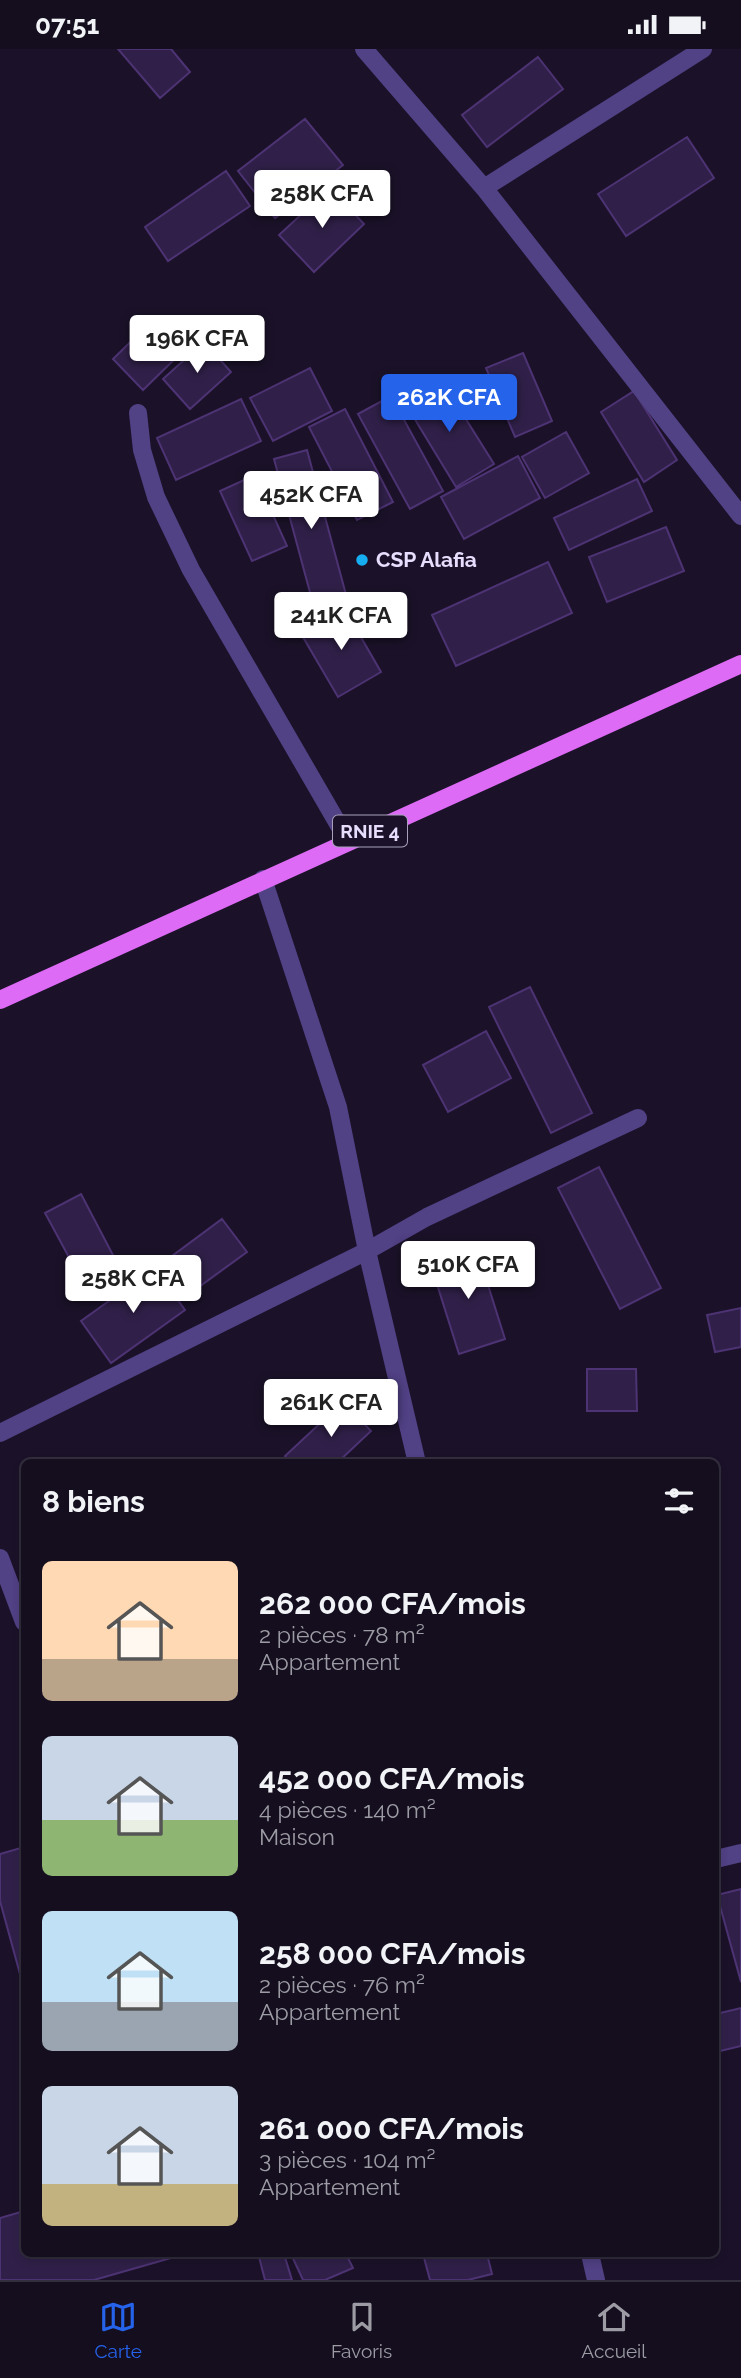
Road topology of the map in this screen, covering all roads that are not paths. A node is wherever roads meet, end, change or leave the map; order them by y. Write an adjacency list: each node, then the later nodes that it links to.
1 (364, 49): 3 (street)
2 (703, 49): 3 (street)
3 (484, 188): 5 (street)
4 (138, 413): 7 (street)
5 (741, 516)
6 (741, 664): 7 (main road, RNIE 4)
7 (348, 841): 8 (main road, RNIE 4)
8 (262, 879): 9 (main road, RNIE 4); 11 (street)
9 (0, 1000)
10 (638, 1118): 11 (street)
11 (367, 1251): 12 (street); 13 (street)
12 (0, 1433)
13 (416, 1459)
14 (0, 1558): 15 (street)
15 (21, 1614)
16 (741, 1853): 17 (street)
17 (719, 1858)
18 (591, 2257): 19 (street)
19 (596, 2280)

